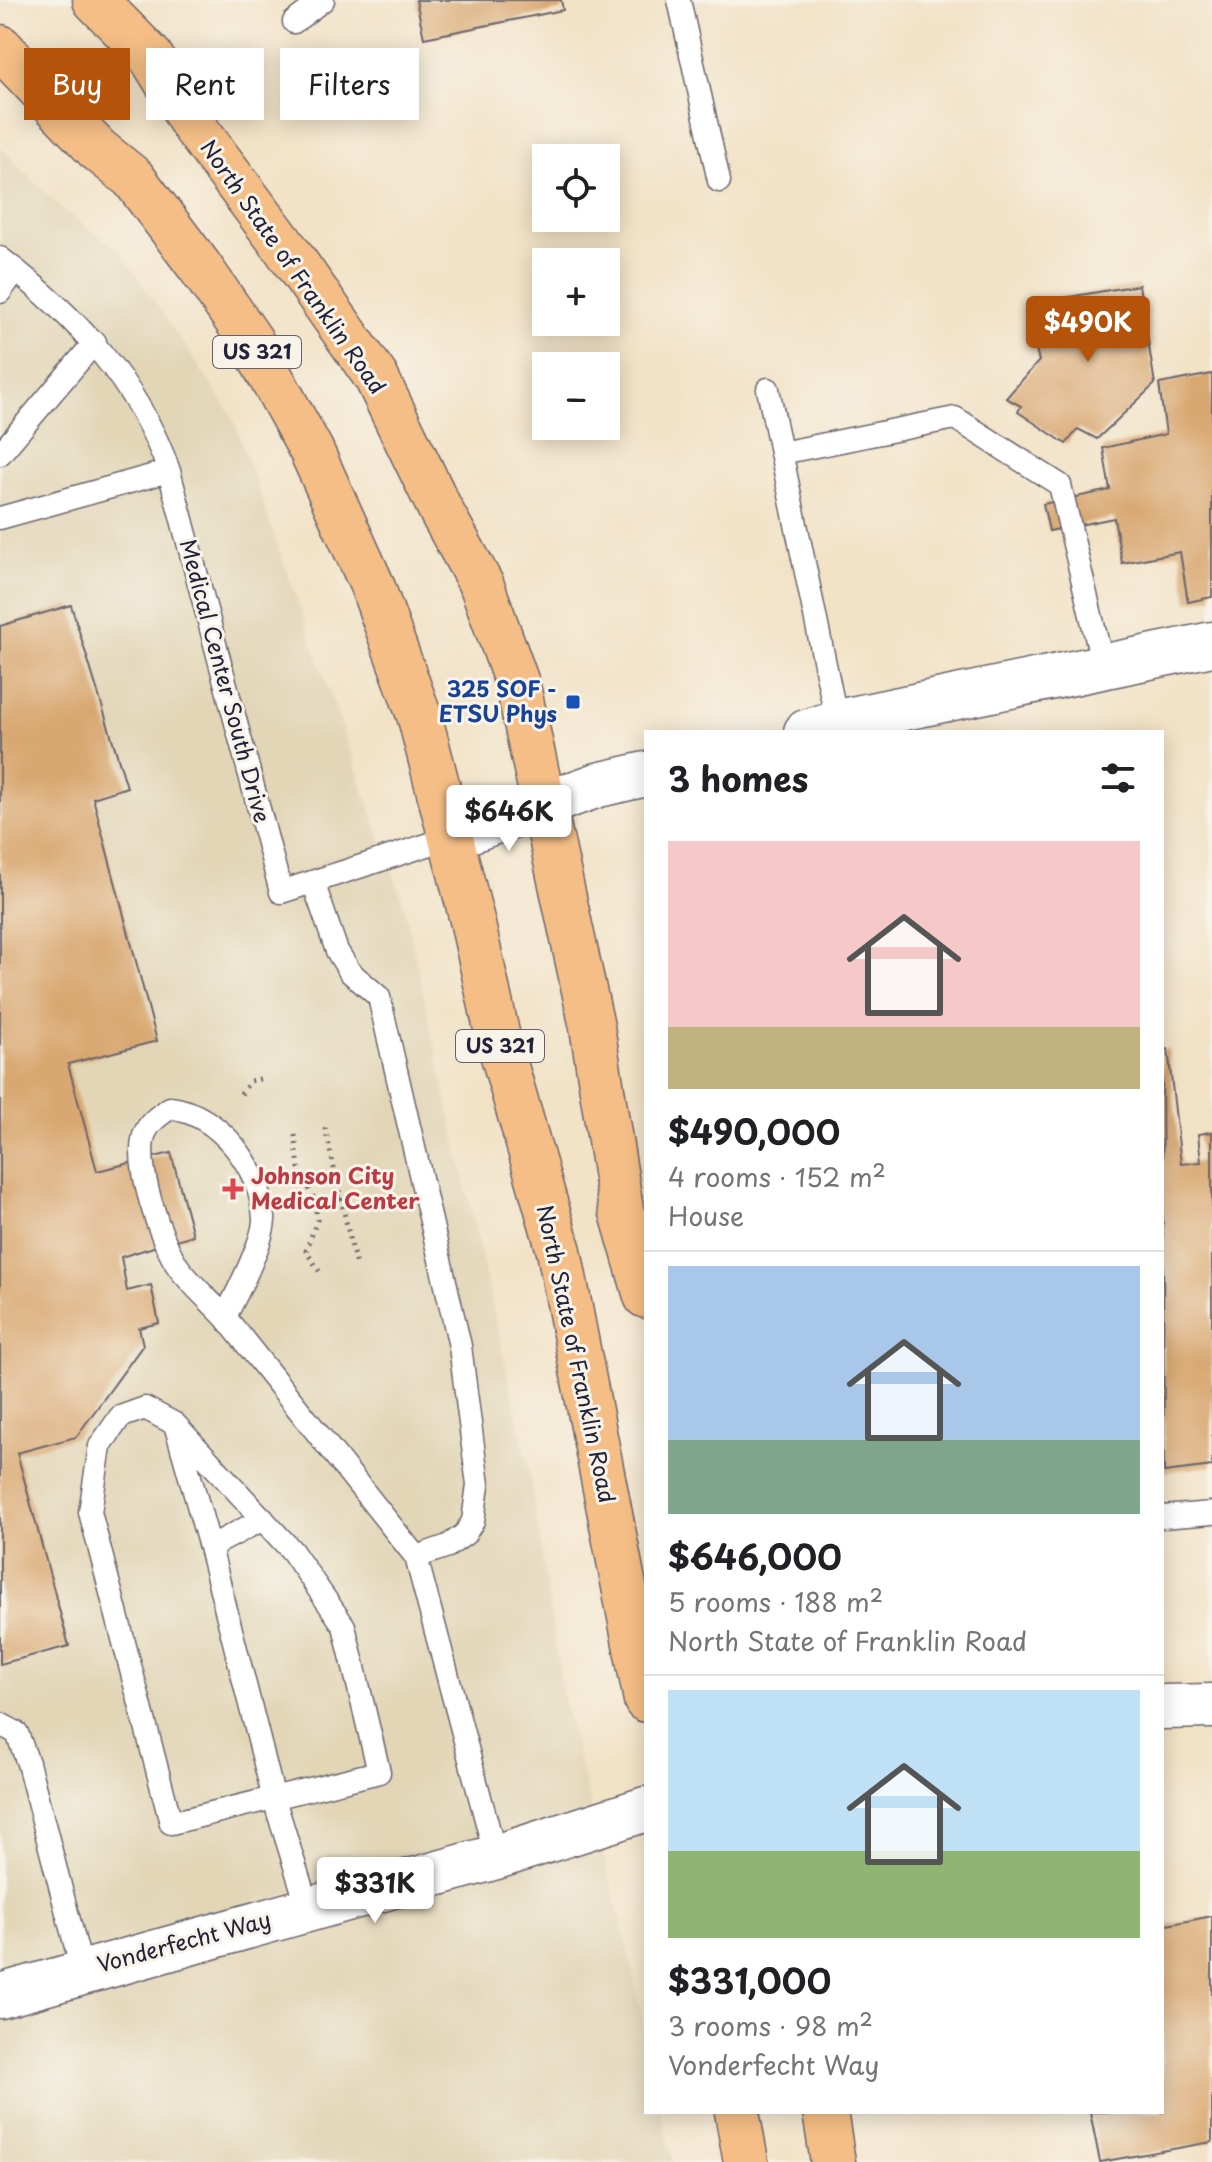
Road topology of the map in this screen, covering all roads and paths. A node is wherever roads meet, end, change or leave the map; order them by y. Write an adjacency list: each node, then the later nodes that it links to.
1 (95, 0): 19 (highway, North State of Franklin Road)
2 (323, 0): 4 (lane)
3 (679, 0): 6 (lane)
4 (294, 22)
5 (0, 47): 20 (highway, North State of Franklin Road / US 321)
6 (719, 181)
7 (8, 264): 8 (lane); 9 (lane, Medical Center South Drive)
8 (0, 292)
9 (95, 342): 12 (lane); 13 (lane, Medical Center South Drive)
10 (768, 389): 11 (lane)
11 (781, 453): 16 (lane); 17 (lane)
12 (0, 454)
13 (169, 471): 14 (lane); 21 (lane, Medical Center South Drive)
14 (0, 518)
15 (1212, 644): 16 (street)
16 (1103, 666): 17 (street)
17 (821, 727)
18 (644, 774): 19 (street)
19 (544, 804): 20 (street); 30 (highway, North State of Franklin Road)
20 (452, 837): 21 (lane); 38 (highway, North State of Franklin Road / US 321)
21 (313, 882): 37 (lane)
22 (264, 1078): 23 (path)
23 (241, 1094)
24 (325, 1128): 26 (path)
25 (295, 1135): 27 (path)
26 (341, 1197): 27 (path); 28 (path)
27 (315, 1201): 29 (path)
28 (356, 1266)
29 (321, 1274)
30 (644, 1289)
31 (225, 1317): 31 (lane); 37 (lane)
32 (175, 1424): 35 (lane); 36 (lane); 42 (lane)
33 (1212, 1513): 34 (lane)
34 (1164, 1517)
35 (263, 1519): 36 (lane); 42 (lane)
36 (210, 1547): 42 (lane)
37 (416, 1557): 44 (lane)
38 (644, 1690)
39 (1212, 1706): 40 (street)
40 (1164, 1707)
41 (0, 1724): 46 (lane)
42 (274, 1799): 45 (lane)
43 (644, 1810): 44 (street, Vonderfecht Way)
44 (496, 1857): 45 (street, Vonderfecht Way)
45 (308, 1908): 46 (street, Vonderfecht Way)
46 (82, 1970): 47 (street, Vonderfecht Way)
47 (0, 1996)
48 (737, 2114): 50 (highway)
49 (825, 2114): 51 (highway)
50 (746, 2162)
51 (833, 2162)

